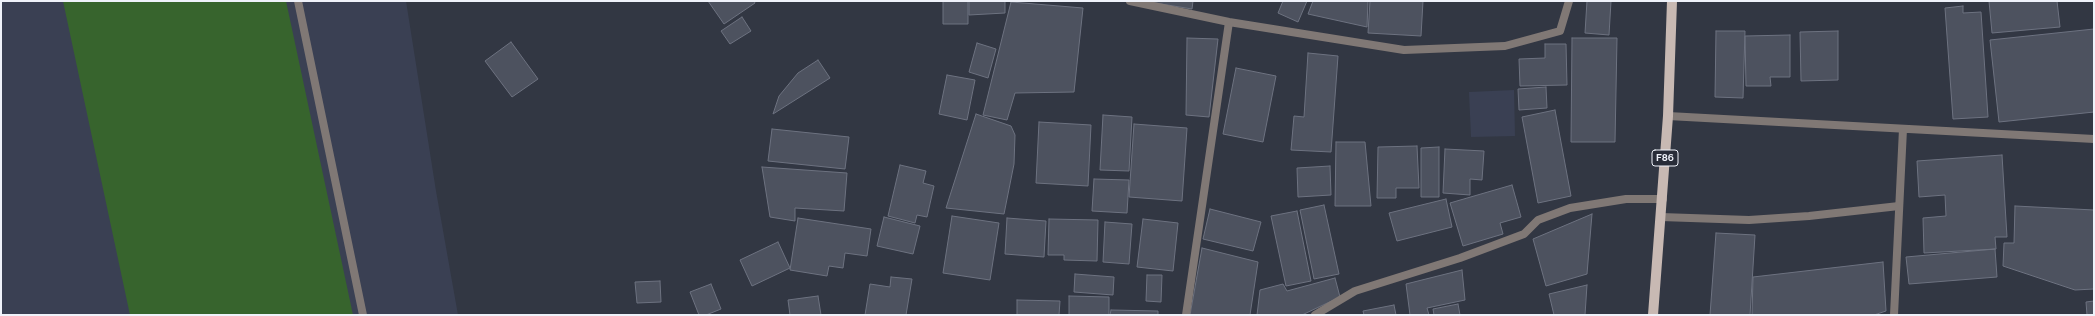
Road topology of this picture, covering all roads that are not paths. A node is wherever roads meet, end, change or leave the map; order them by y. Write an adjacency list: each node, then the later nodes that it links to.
1 (298, 1): 12 (street)
2 (1130, 1): 5 (street)
3 (1569, 1): 5 (street)
4 (1672, 1): 6 (main road, F86)
5 (1229, 22): 13 (street)
6 (1668, 116): 7 (street); 9 (main road, F86)
7 (1903, 129): 8 (street); 10 (street)
8 (2094, 139)
9 (1663, 199): 11 (main road, F86); 14 (street)
10 (1899, 206): 11 (street); 16 (street)
11 (1661, 217): 15 (main road, F86)
12 (363, 315)
13 (1186, 315)
14 (1315, 315)
15 (1653, 315)
16 (1894, 315)

